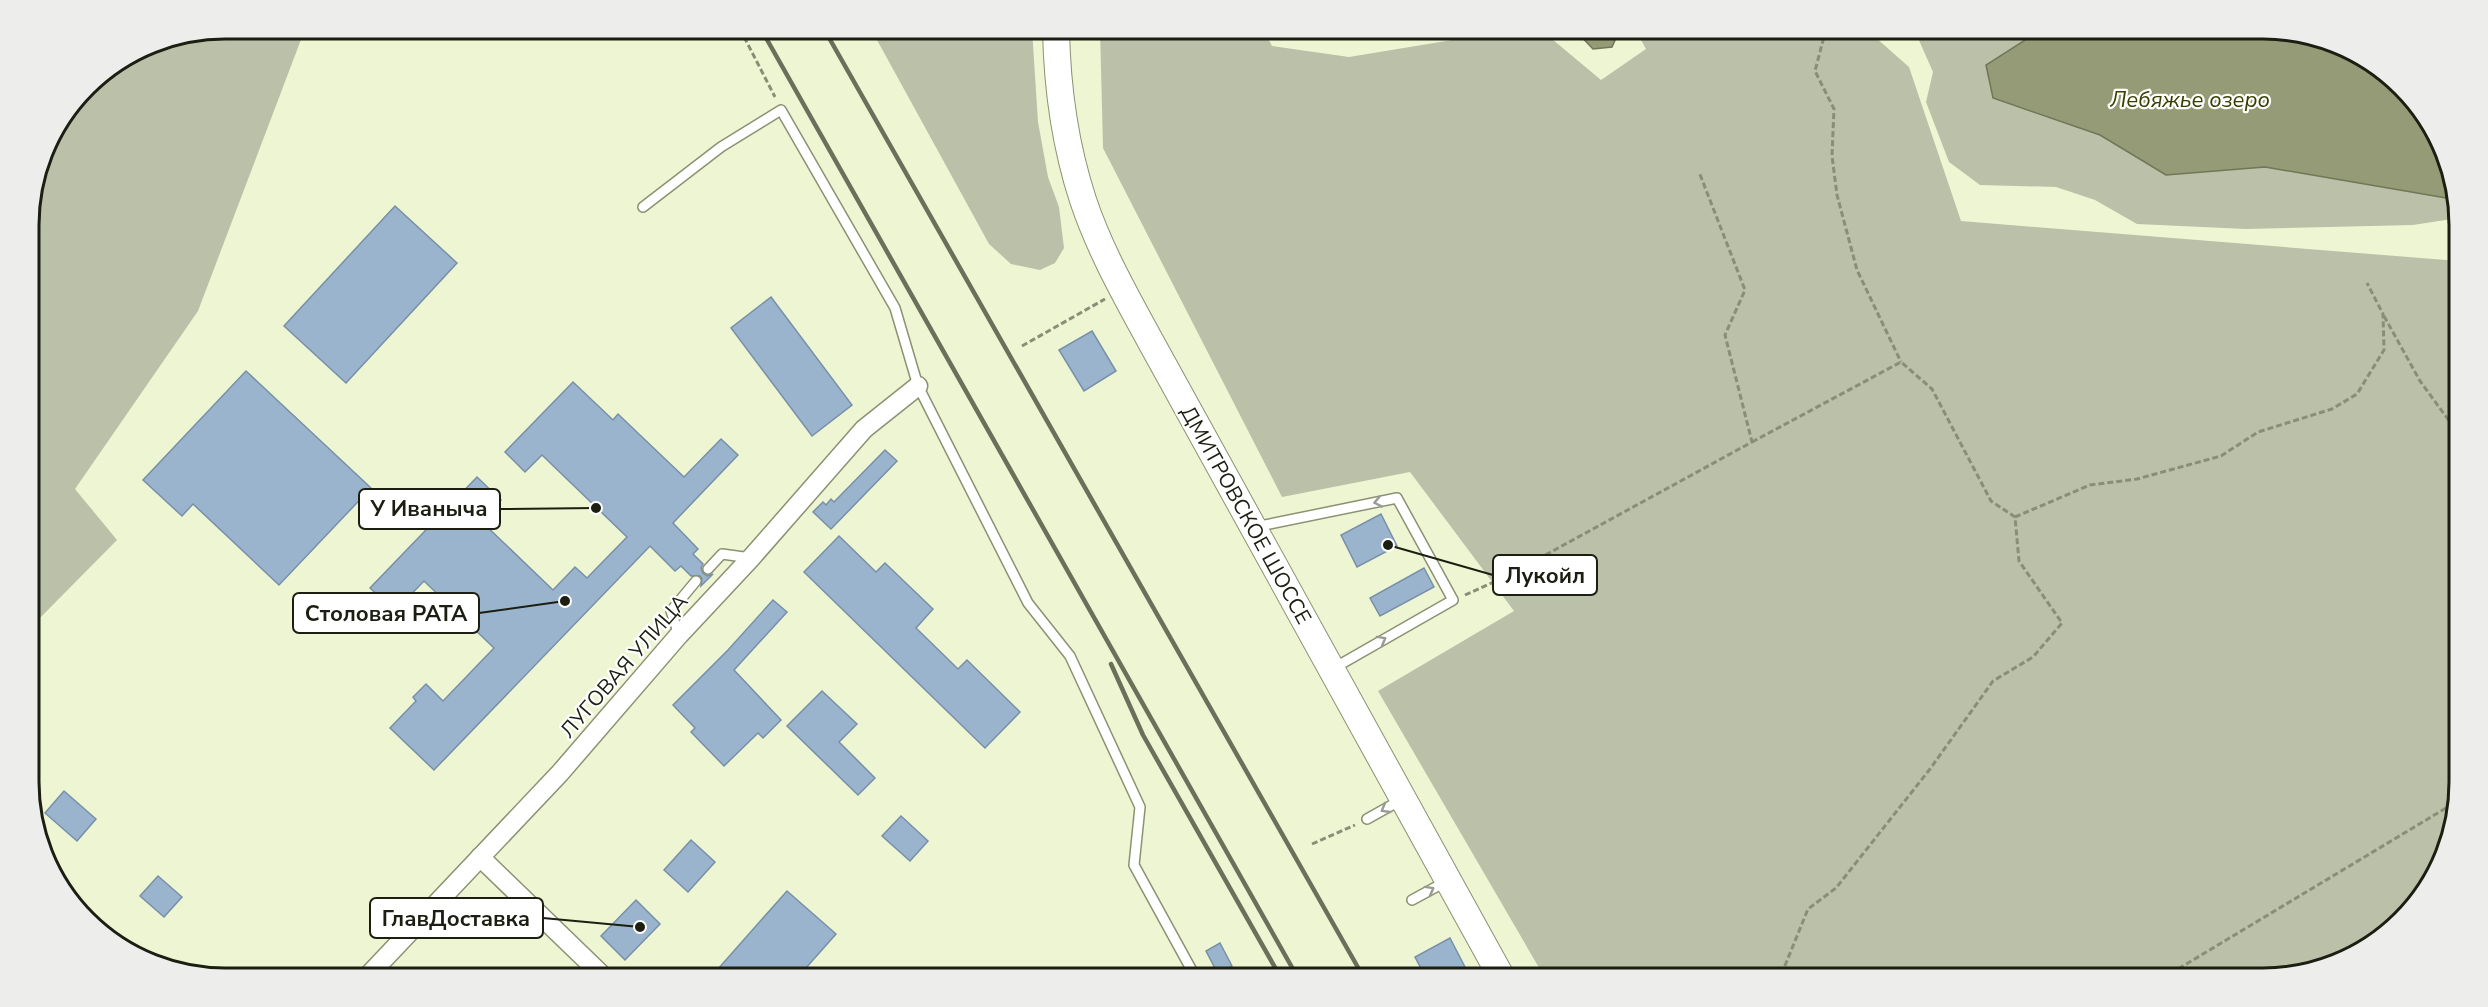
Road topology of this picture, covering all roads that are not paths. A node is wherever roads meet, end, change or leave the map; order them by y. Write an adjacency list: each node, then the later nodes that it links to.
1 (1057, 39): 4 (main road, ДМИТРОВСКОЕ ШОССЕ)
2 (643, 207): 3 (lane)
3 (918, 386): 5 (street, ЛУГОВАЯ УЛИЦА); 17 (lane)
4 (1252, 527): 9 (main road, ДМИТРОВСКОЕ ШОССЕ); 9 (lane, one-way to 4)
5 (751, 558): 6 (lane); 8 (street, ЛУГОВАЯ УЛИЦА)
6 (708, 569)
7 (696, 581): 8 (lane)
8 (679, 635): 12 (street, ЛУГОВАЯ УЛИЦА)
9 (1332, 669): 10 (main road, ДМИТРОВСКОЕ ШОССЕ)
10 (1403, 798): 11 (lane, one-way to 11); 13 (main road, ДМИТРОВСКОЕ ШОССЕ)
11 (1367, 819)
12 (480, 857): 15 (street, ЛУГОВАЯ УЛИЦА); 16 (street)
13 (1448, 880): 14 (lane, one-way to 13); 18 (main road, ДМИТРОВСКОЕ ШОССЕ)
14 (1412, 900)
15 (375, 968)
16 (595, 968)
17 (1191, 968)
18 (1496, 968)

